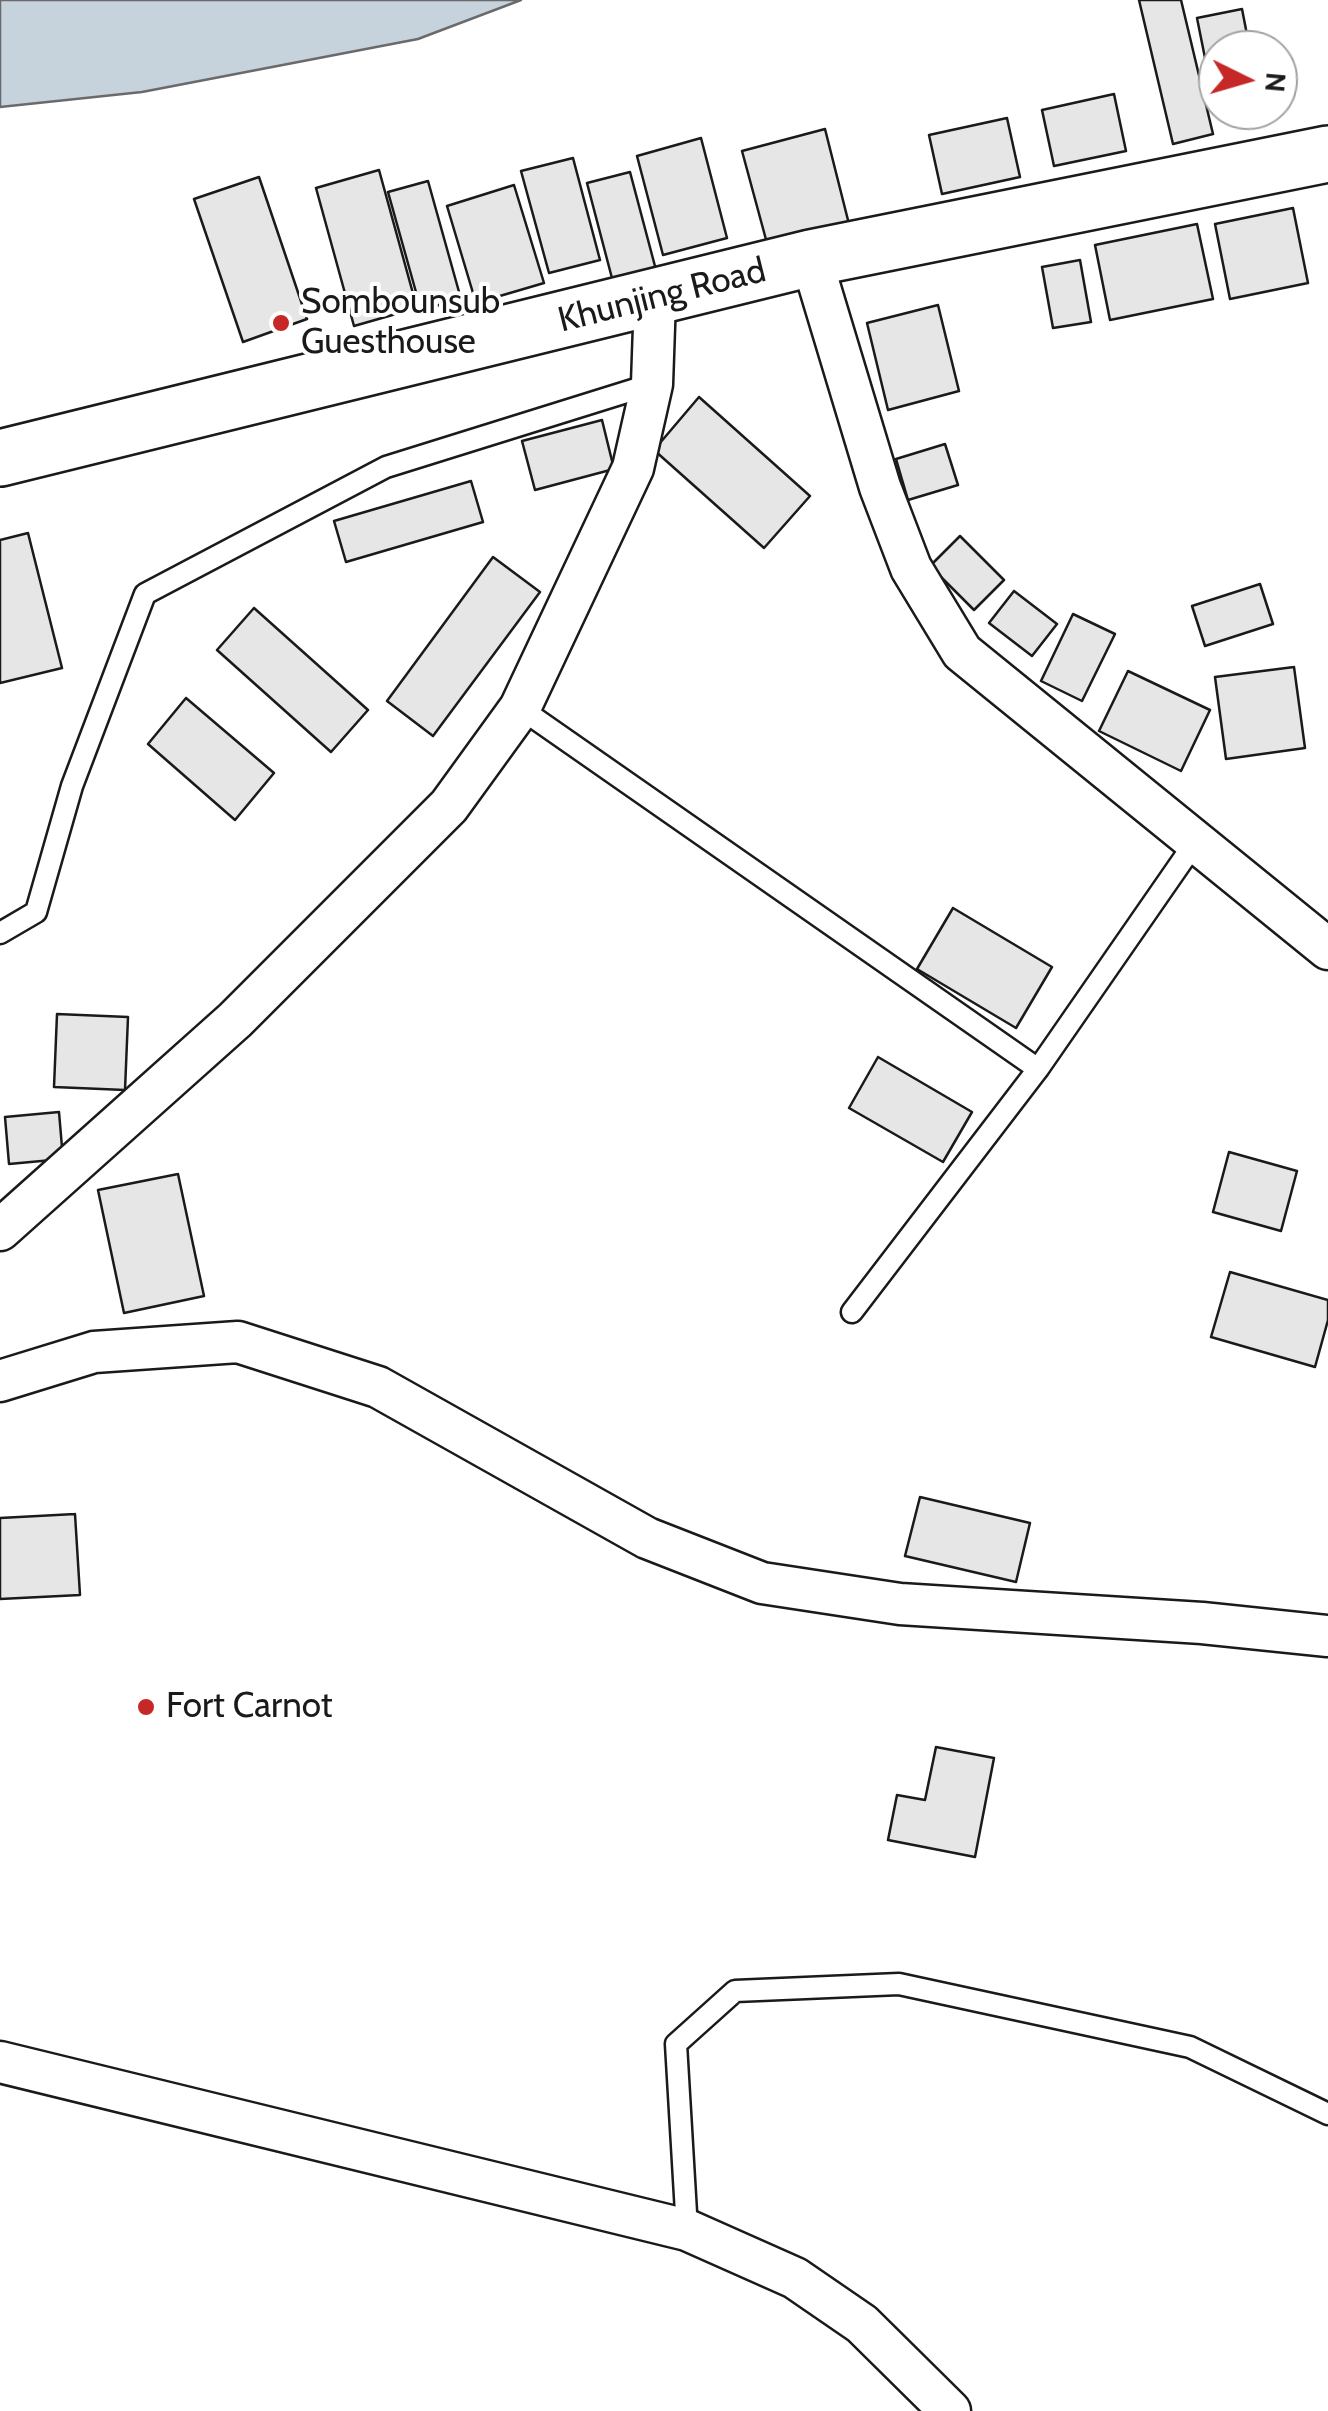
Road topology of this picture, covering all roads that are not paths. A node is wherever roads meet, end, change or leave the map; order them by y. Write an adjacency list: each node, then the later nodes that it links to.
1 (1328, 154): 2 (main road, Khunjing Road)
2 (811, 258): 3 (main road, Khunjing Road); 7 (street)
3 (655, 298): 4 (street); 5 (main road, Khunjing Road)
4 (652, 384): 6 (street); 8 (lane)
5 (0, 458)
6 (520, 708): 10 (lane); 11 (street)
7 (1196, 842): 9 (street); 10 (lane)
8 (0, 933)
9 (1328, 949)
10 (1038, 1069): 12 (lane)
11 (0, 1230)
12 (852, 1312)
13 (0, 1381): 14 (street)
14 (1328, 1636)
15 (0, 2062): 17 (street)
16 (1328, 2114): 17 (lane)
17 (688, 2230): 18 (street)
18 (950, 2411)

